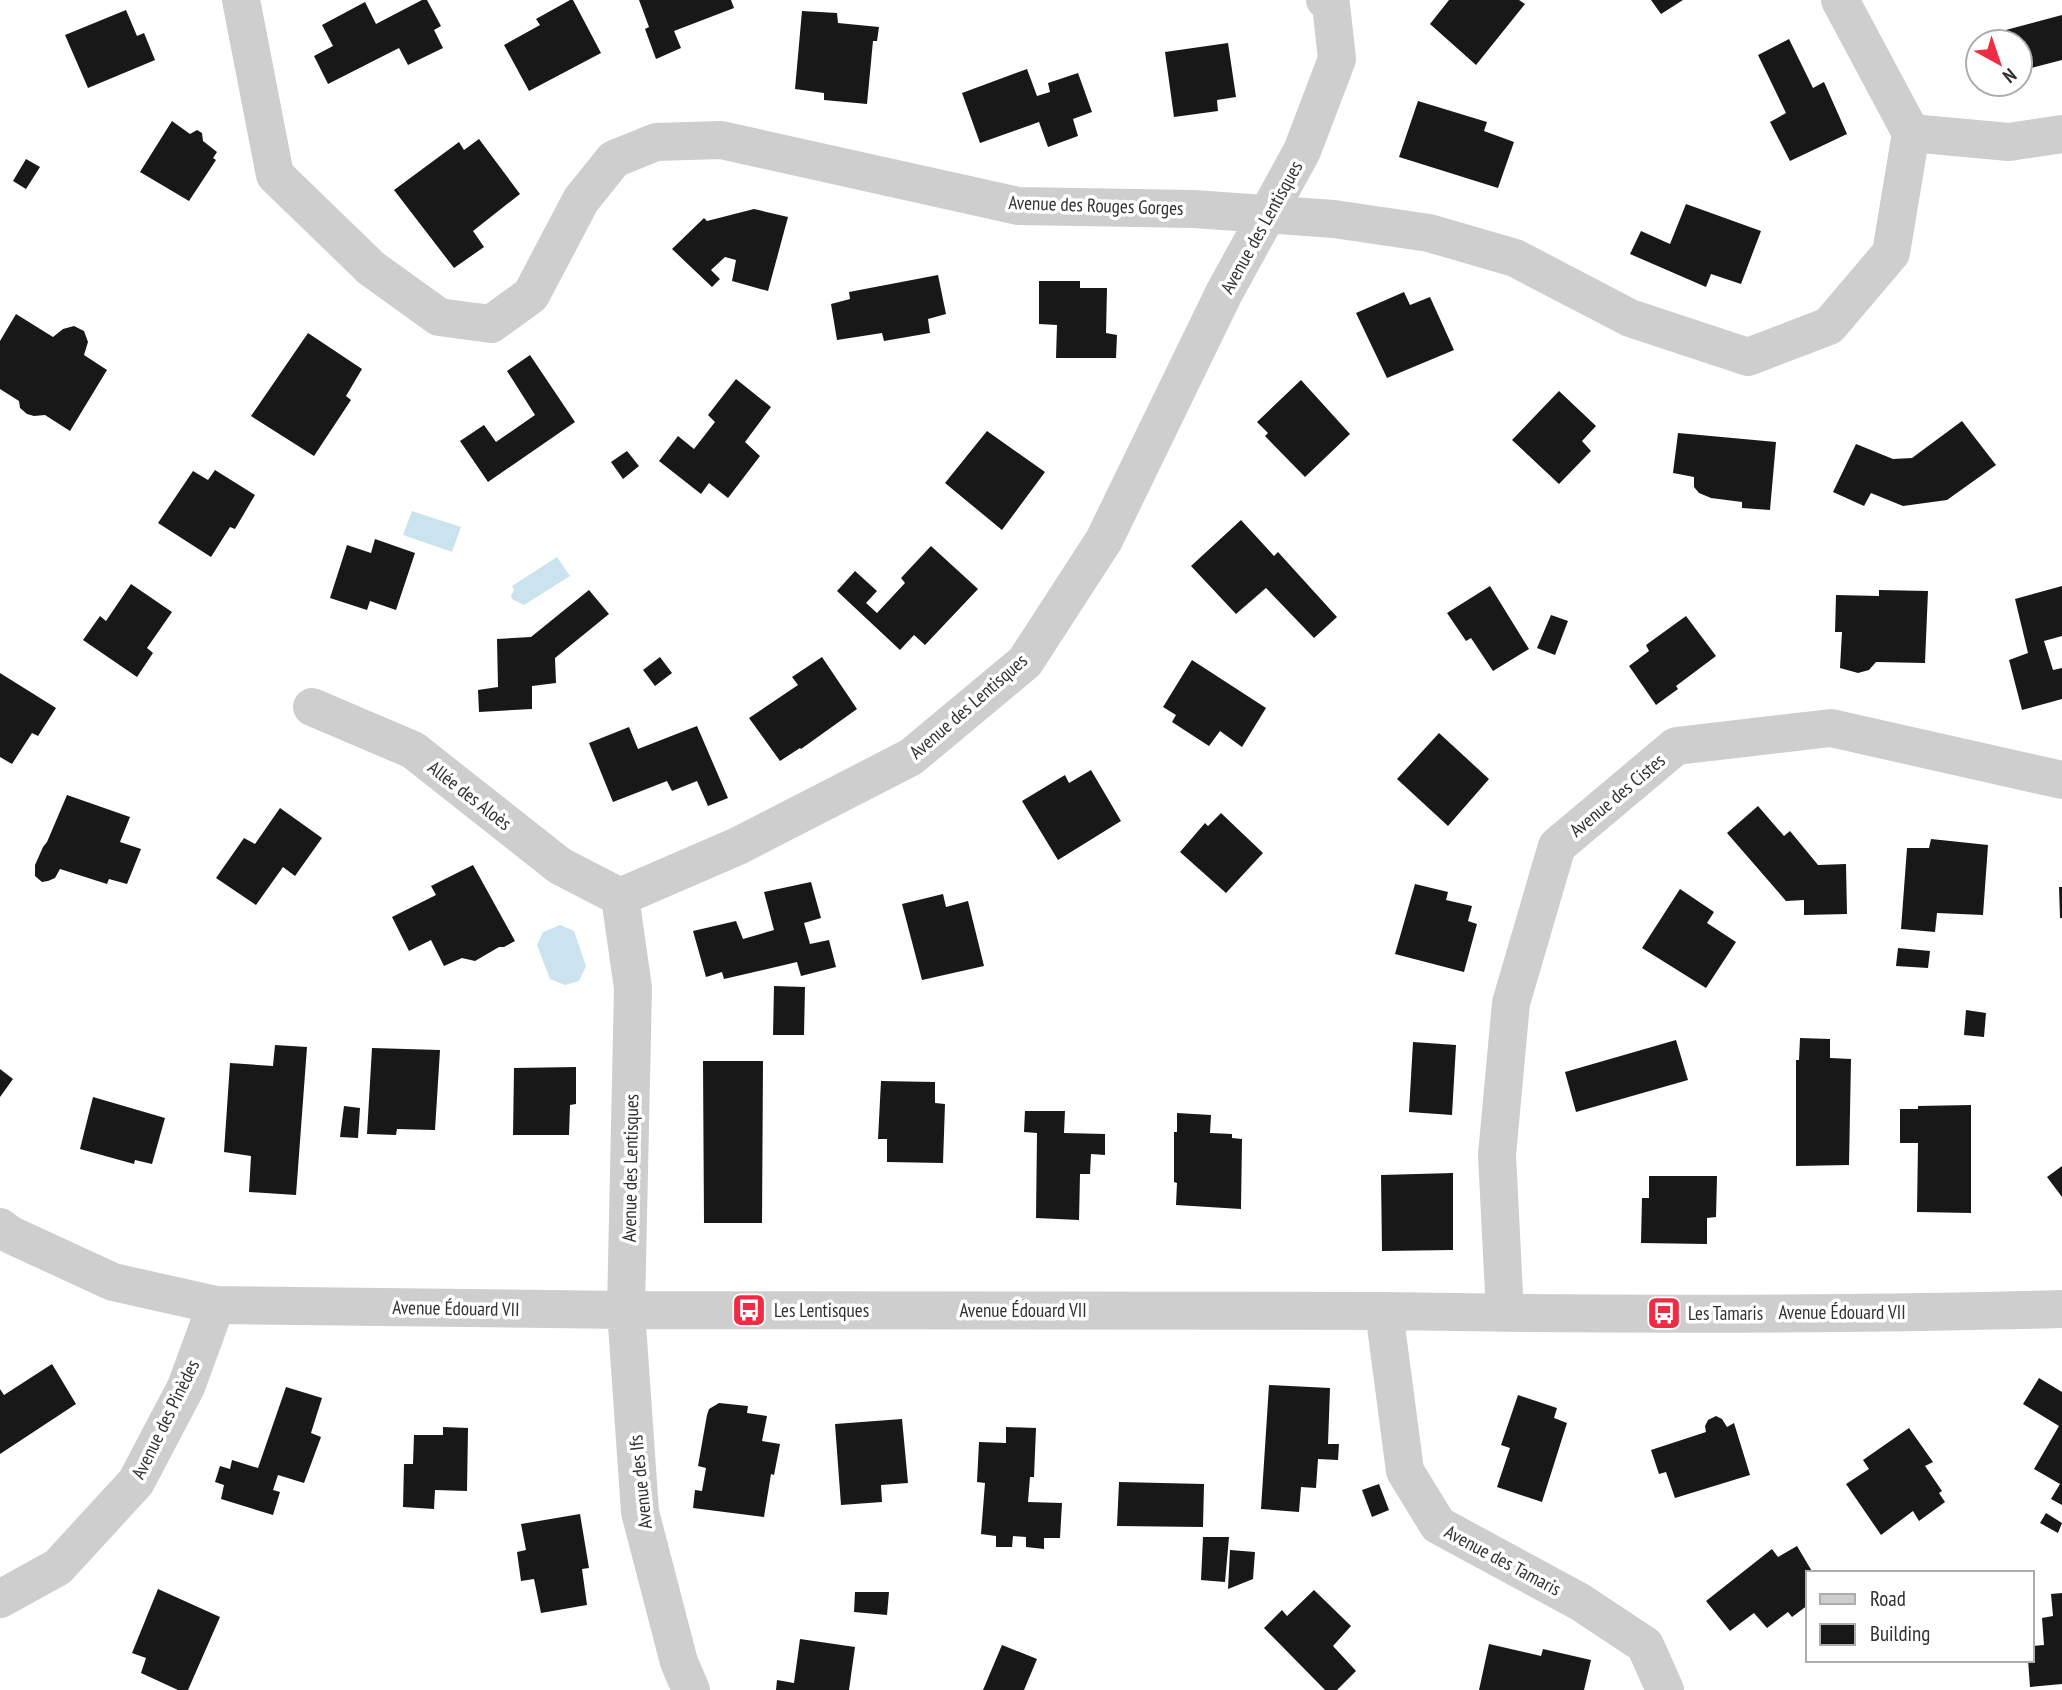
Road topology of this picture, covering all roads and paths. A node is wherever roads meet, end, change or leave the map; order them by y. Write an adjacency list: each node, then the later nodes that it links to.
1 (242, 0): 6 (street, Avenue des Rouges Gorges)
2 (1325, 0): 6 (street, Avenue des Lentisques)
3 (1840, 0): 4 (street)
4 (1911, 133): 5 (street); 6 (street, Avenue des Rouges Gorges)
5 (2062, 134)
6 (1267, 215): 9 (street, Avenue des Lentisques)
7 (312, 707): 9 (street, Allée des Aloès)
8 (2062, 780): 15 (street, Avenue des Cistes)
9 (620, 897): 13 (street, Avenue des Lentisques)
10 (4, 1238): 11 (street, Avenue Édouard VII)
11 (216, 1306): 13 (street, Avenue Édouard VII); 16 (street, Avenue des Pinèdes)
12 (2062, 1308): 15 (street, Avenue Édouard VII)
13 (626, 1310): 14 (street, Avenue Édouard VII); 17 (street, Avenue des Ifs)
14 (1384, 1311): 15 (street, Avenue Édouard VII); 18 (street, Avenue des Tamaris)
15 (1505, 1313)
16 (0, 1599)
17 (691, 1690)
18 (1665, 1690)

